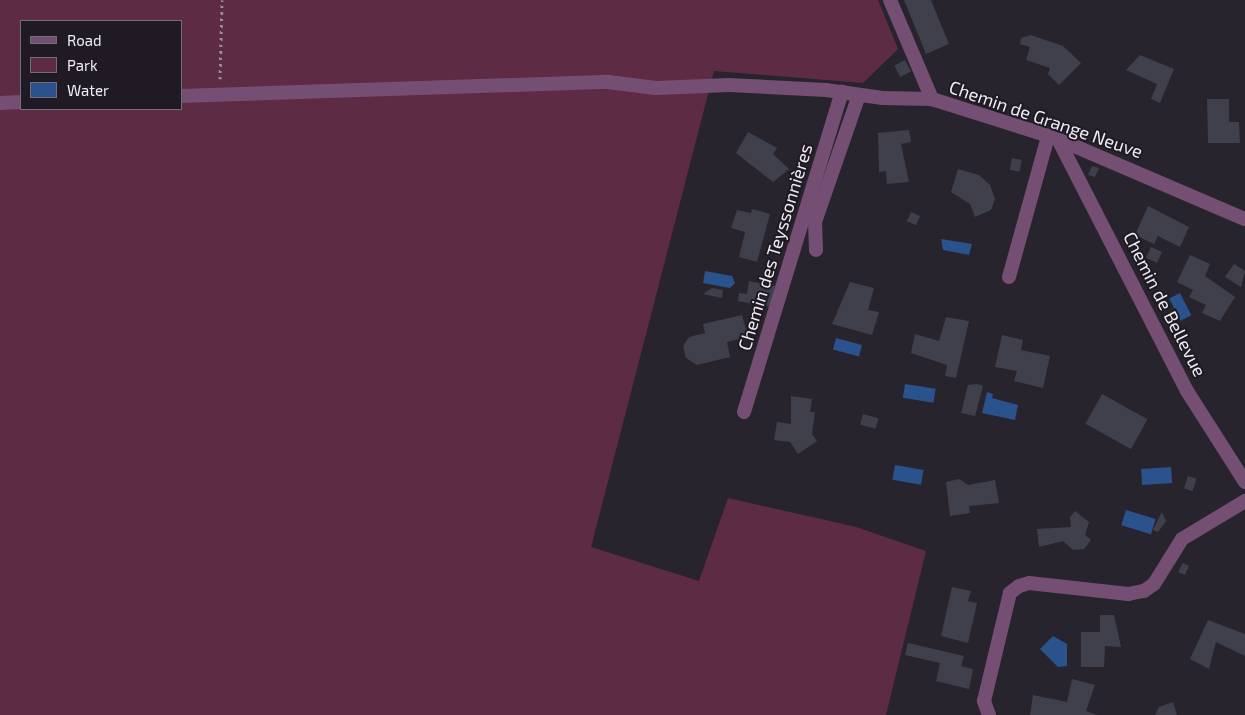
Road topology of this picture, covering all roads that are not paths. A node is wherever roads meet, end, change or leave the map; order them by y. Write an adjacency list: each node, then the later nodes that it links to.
1 (890, 0): 5 (street, Chemin de Grange Neuve)
2 (842, 92): 3 (street); 4 (street); 12 (street, Chemin des Teyssonnières)
3 (859, 95): 5 (street); 10 (street, Chemin des Teyssonnières)
4 (182, 96)
5 (932, 99): 8 (street, Chemin de Grange Neuve)
6 (20, 102): 7 (street)
7 (0, 103)
8 (1053, 138): 9 (street, Chemin de Grange Neuve); 11 (street); 13 (street, Chemin de Bellevue)
9 (1245, 219)
10 (816, 250)
11 (1009, 278)
12 (744, 412)
13 (1245, 482)
14 (1245, 501): 15 (street)
15 (989, 715)

